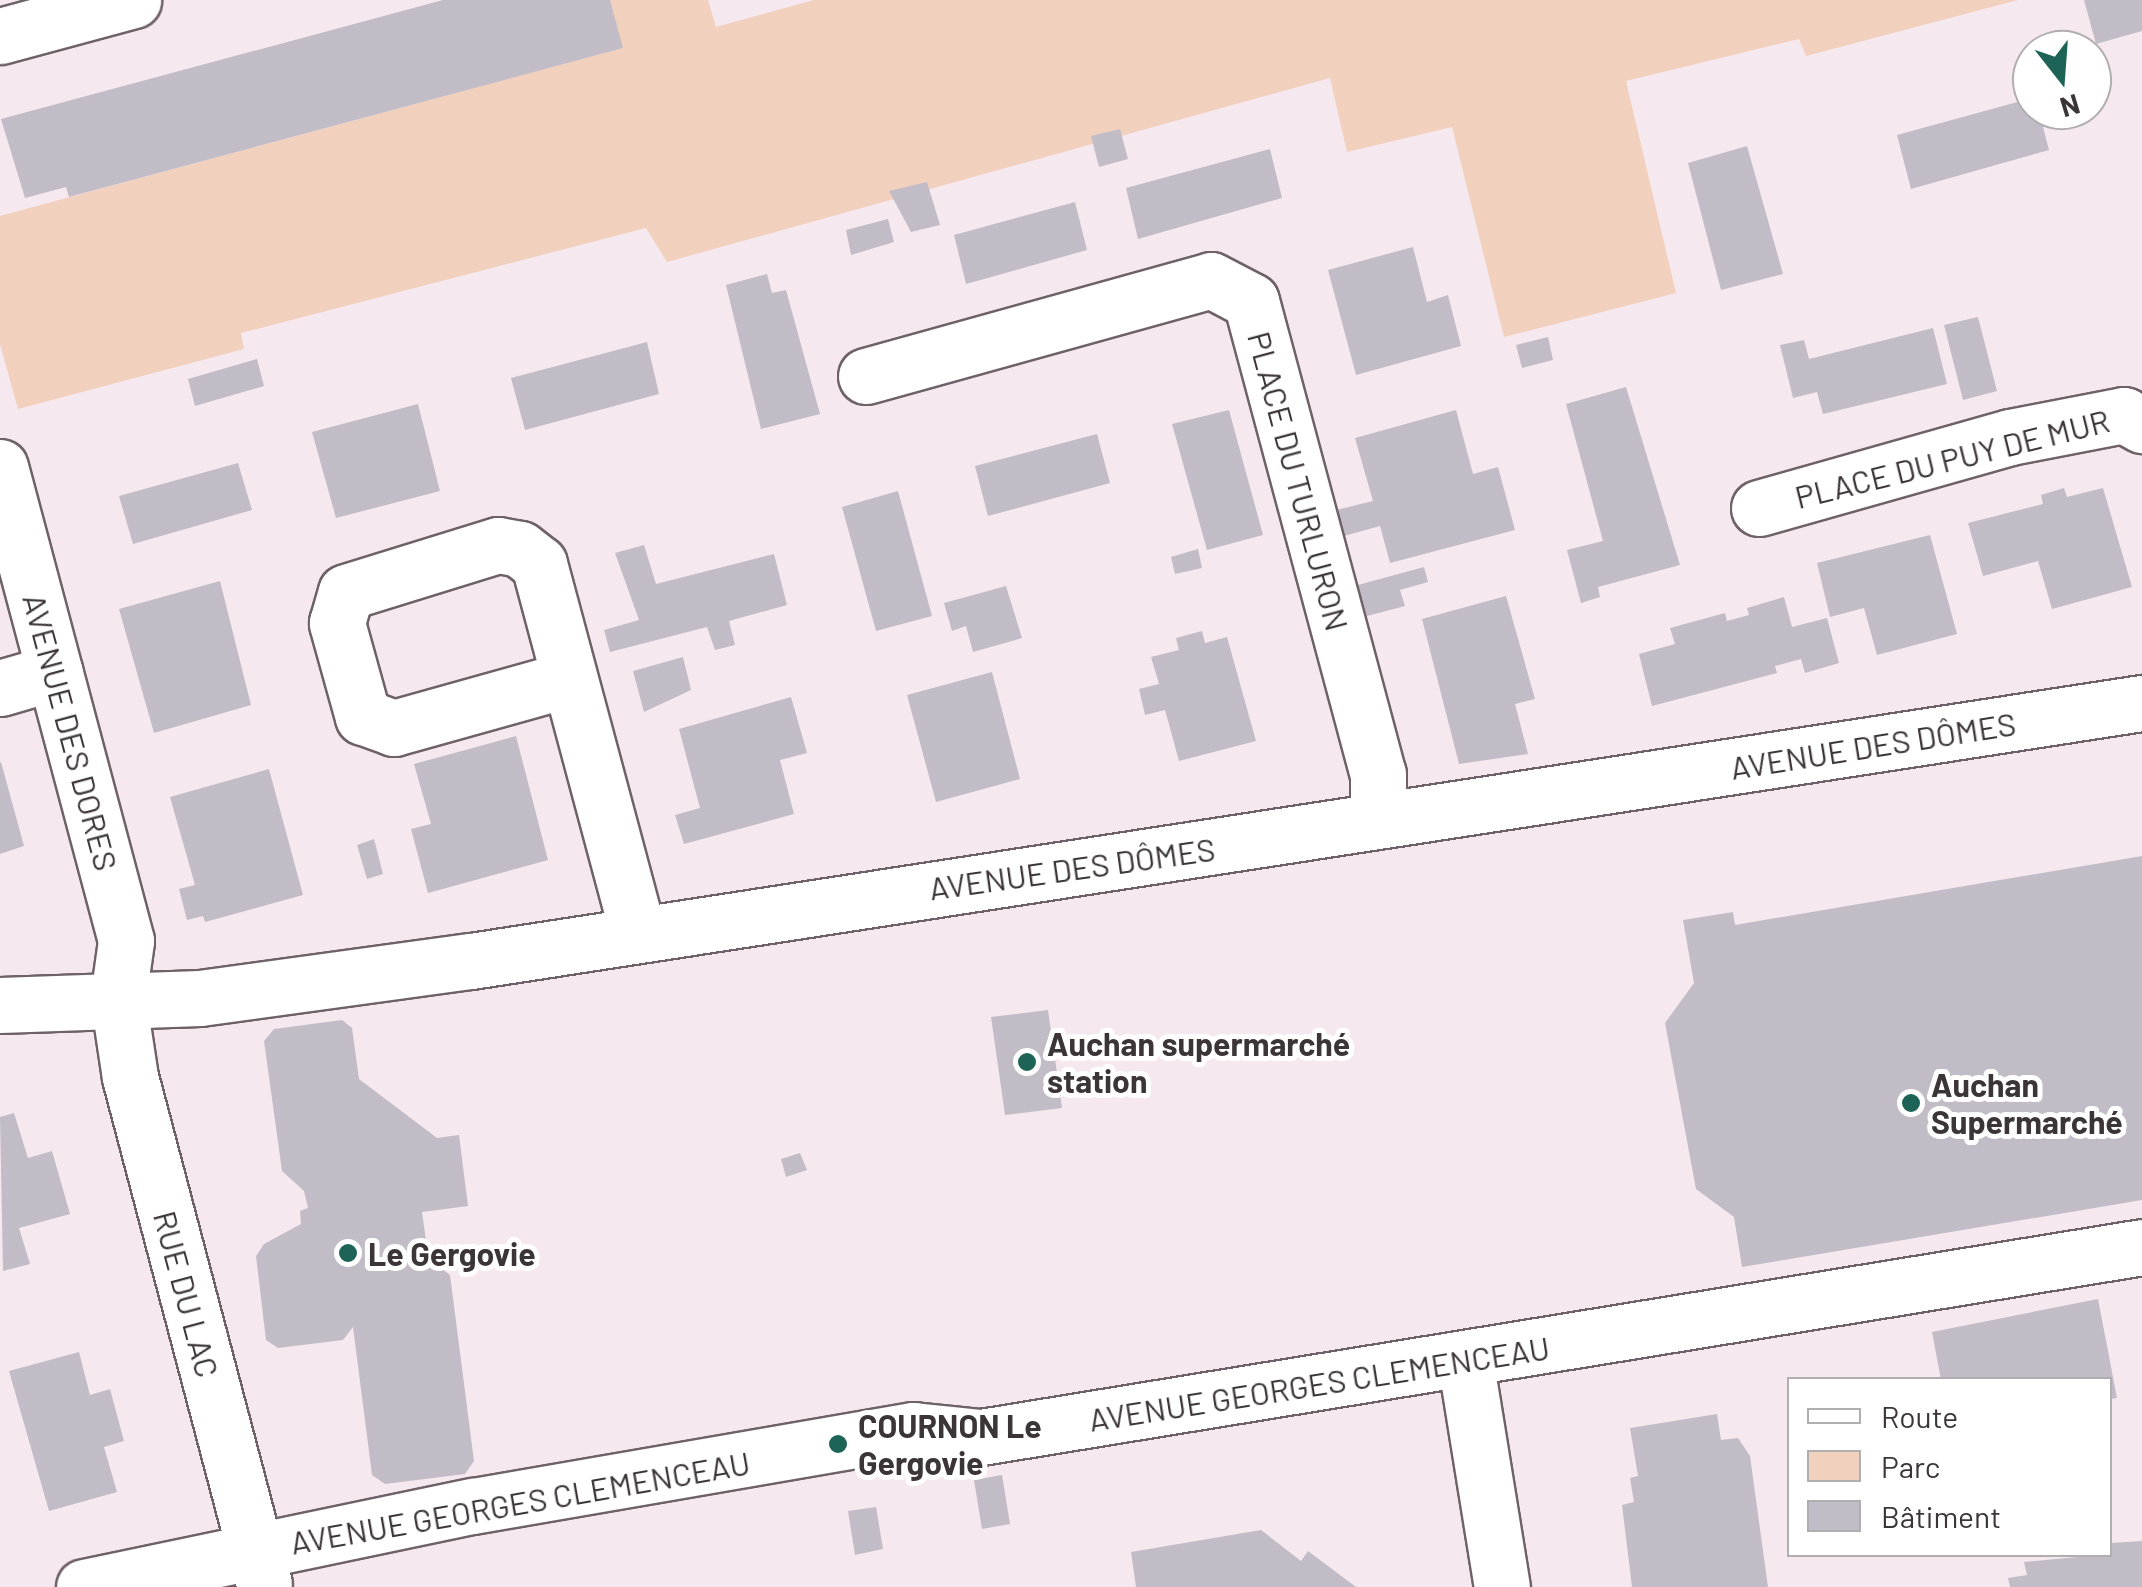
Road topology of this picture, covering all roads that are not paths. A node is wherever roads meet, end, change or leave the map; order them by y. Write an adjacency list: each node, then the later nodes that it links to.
1 (134, 0): 2 (street)
2 (0, 36)
3 (866, 376): 11 (street, PLACE DU TURLURON)
4 (2142, 426): 6 (street, PLACE DU PUY DE MUR)
5 (0, 467): 7 (street, AVENUE DES DORES)
6 (1759, 508)
7 (55, 672): 9 (street); 13 (street, AVENUE DES DORES)
8 (569, 678): 12 (street)
9 (0, 688)
10 (2142, 703): 11 (street, AVENUE DES DÔMES)
11 (1378, 820): 12 (street, AVENUE DES DÔMES)
12 (638, 934): 13 (street, AVENUE DES DÔMES)
13 (118, 998): 14 (street, AVENUE DES DÔMES); 17 (street, RUE DU LAC)
14 (0, 1005)
15 (2142, 1247): 16 (street, AVENUE GEORGES CLEMENCEAU)
16 (1465, 1359): 17 (street, AVENUE GEORGES CLEMENCEAU); 19 (street)
17 (260, 1569): 18 (street, AVENUE GEORGES CLEMENCEAU)
18 (84, 1587)
19 (1502, 1587)

